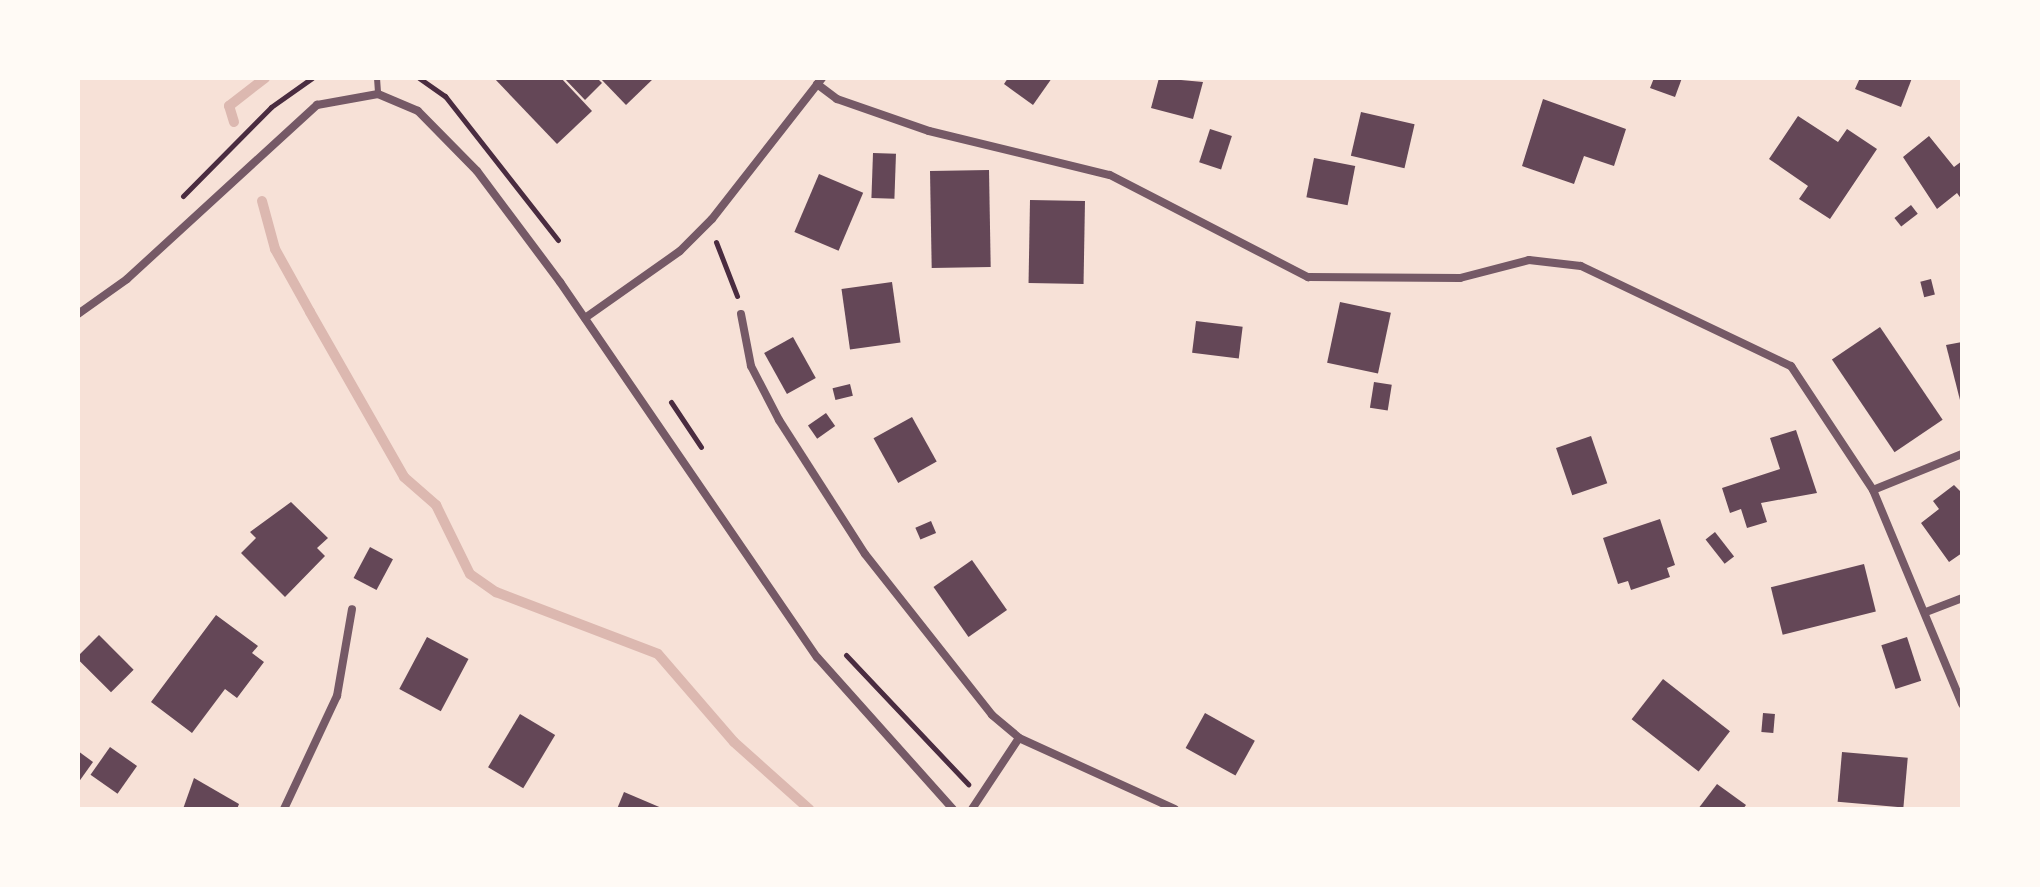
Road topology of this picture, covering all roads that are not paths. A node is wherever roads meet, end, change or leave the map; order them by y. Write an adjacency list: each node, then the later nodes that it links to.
1 (377, 78): 3 (lane)
2 (820, 81): 6 (street); 8 (street)
3 (378, 94): 4 (street); 6 (street)
4 (78, 314)
5 (741, 314): 13 (street)
6 (585, 318): 15 (street)
7 (1962, 454): 8 (street)
8 (1873, 490): 11 (street)
9 (1962, 598): 11 (street)
10 (352, 609): 14 (street)
11 (1926, 612): 12 (street)
12 (1962, 704)
13 (1019, 738): 16 (street); 17 (street)
14 (284, 809)
15 (953, 809)
16 (972, 809)
17 (1175, 809)

